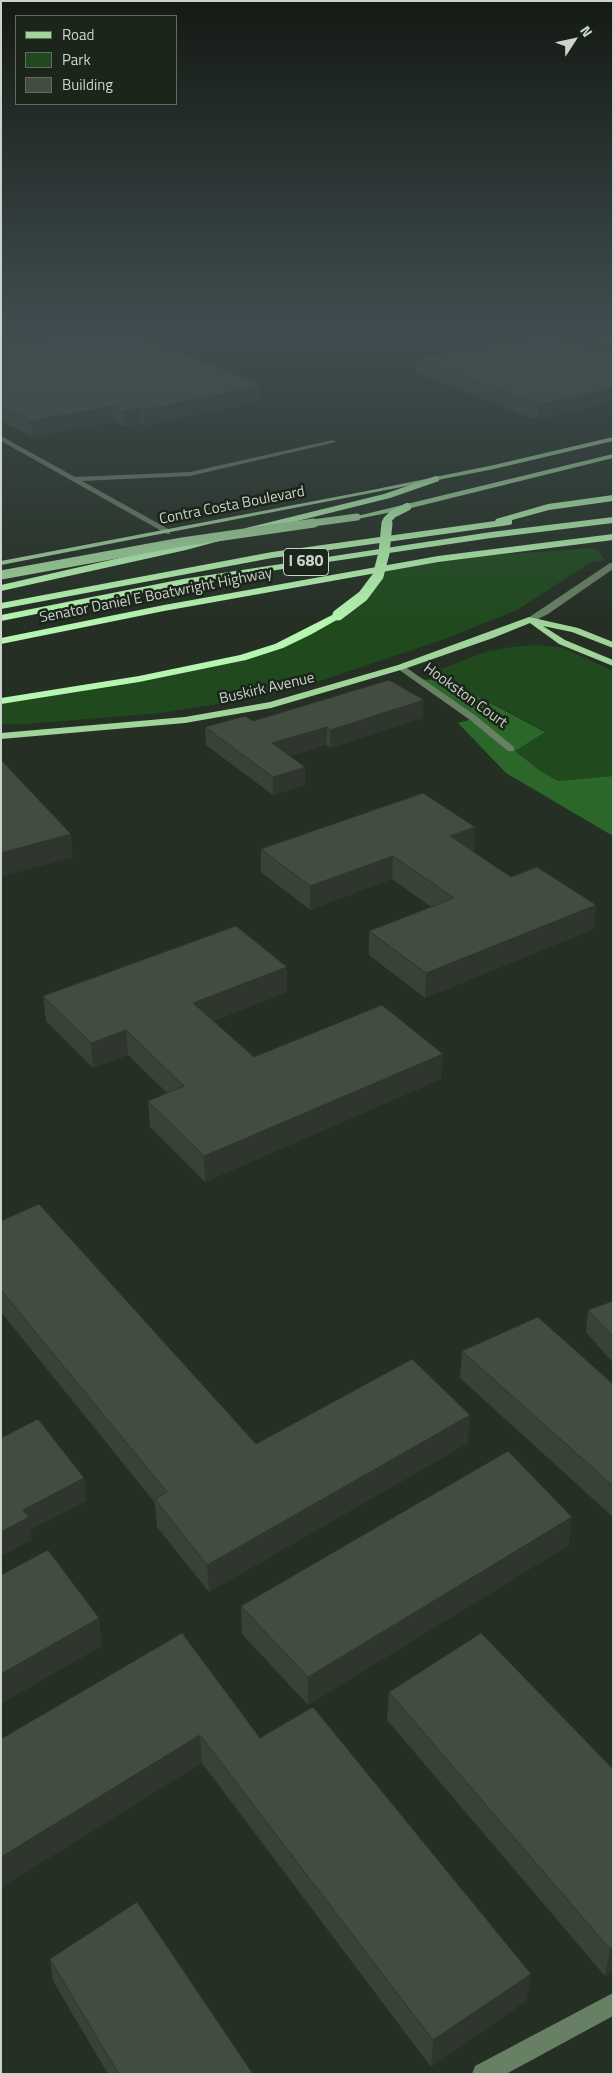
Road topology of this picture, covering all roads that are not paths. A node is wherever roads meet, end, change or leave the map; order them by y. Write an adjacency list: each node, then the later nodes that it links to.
1 (1, 438): 5 (street)
2 (613, 439): 6 (main road, Contra Costa Boulevard)
3 (333, 442): 5 (street)
4 (613, 456): 8 (main road, Contra Costa Boulevard)
5 (75, 479): 12 (street)
6 (436, 479): 12 (main road, Contra Costa Boulevard); 19 (highway)
7 (613, 498): 11 (highway)
8 (407, 507): 18 (main road, Contra Costa Boulevard, bridge); 27 (highway, bridge)
9 (544, 518): 11 (highway, Senator Daniel E Boatwright Highway / I 680)
10 (613, 520): 21 (highway, I 680)
11 (486, 525): 20 (highway, Senator Daniel E Boatwright Highway / I 680)
12 (167, 532): 16 (main road, Contra Costa Boulevard)
13 (613, 537): 15 (highway, Senator Daniel E Boatwright Highway / I 680)
14 (613, 547): 15 (highway)
15 (438, 559): 23 (highway, Senator Daniel E Boatwright Highway / I 680)
16 (1, 563)
17 (613, 565): 22 (street)
18 (1, 575)
19 (1, 588)
20 (1, 606)
21 (1, 618)
22 (529, 620): 24 (main road); 25 (main road); 26 (main road, Buskirk Avenue)
23 (1, 641)
24 (613, 645)
25 (613, 663)
26 (400, 667): 28 (main road, Buskirk Avenue); 29 (street, Hookston Court)
27 (1, 701)
28 (1, 736)
29 (511, 749)
30 (613, 2004): 31 (street)
31 (483, 2074)

